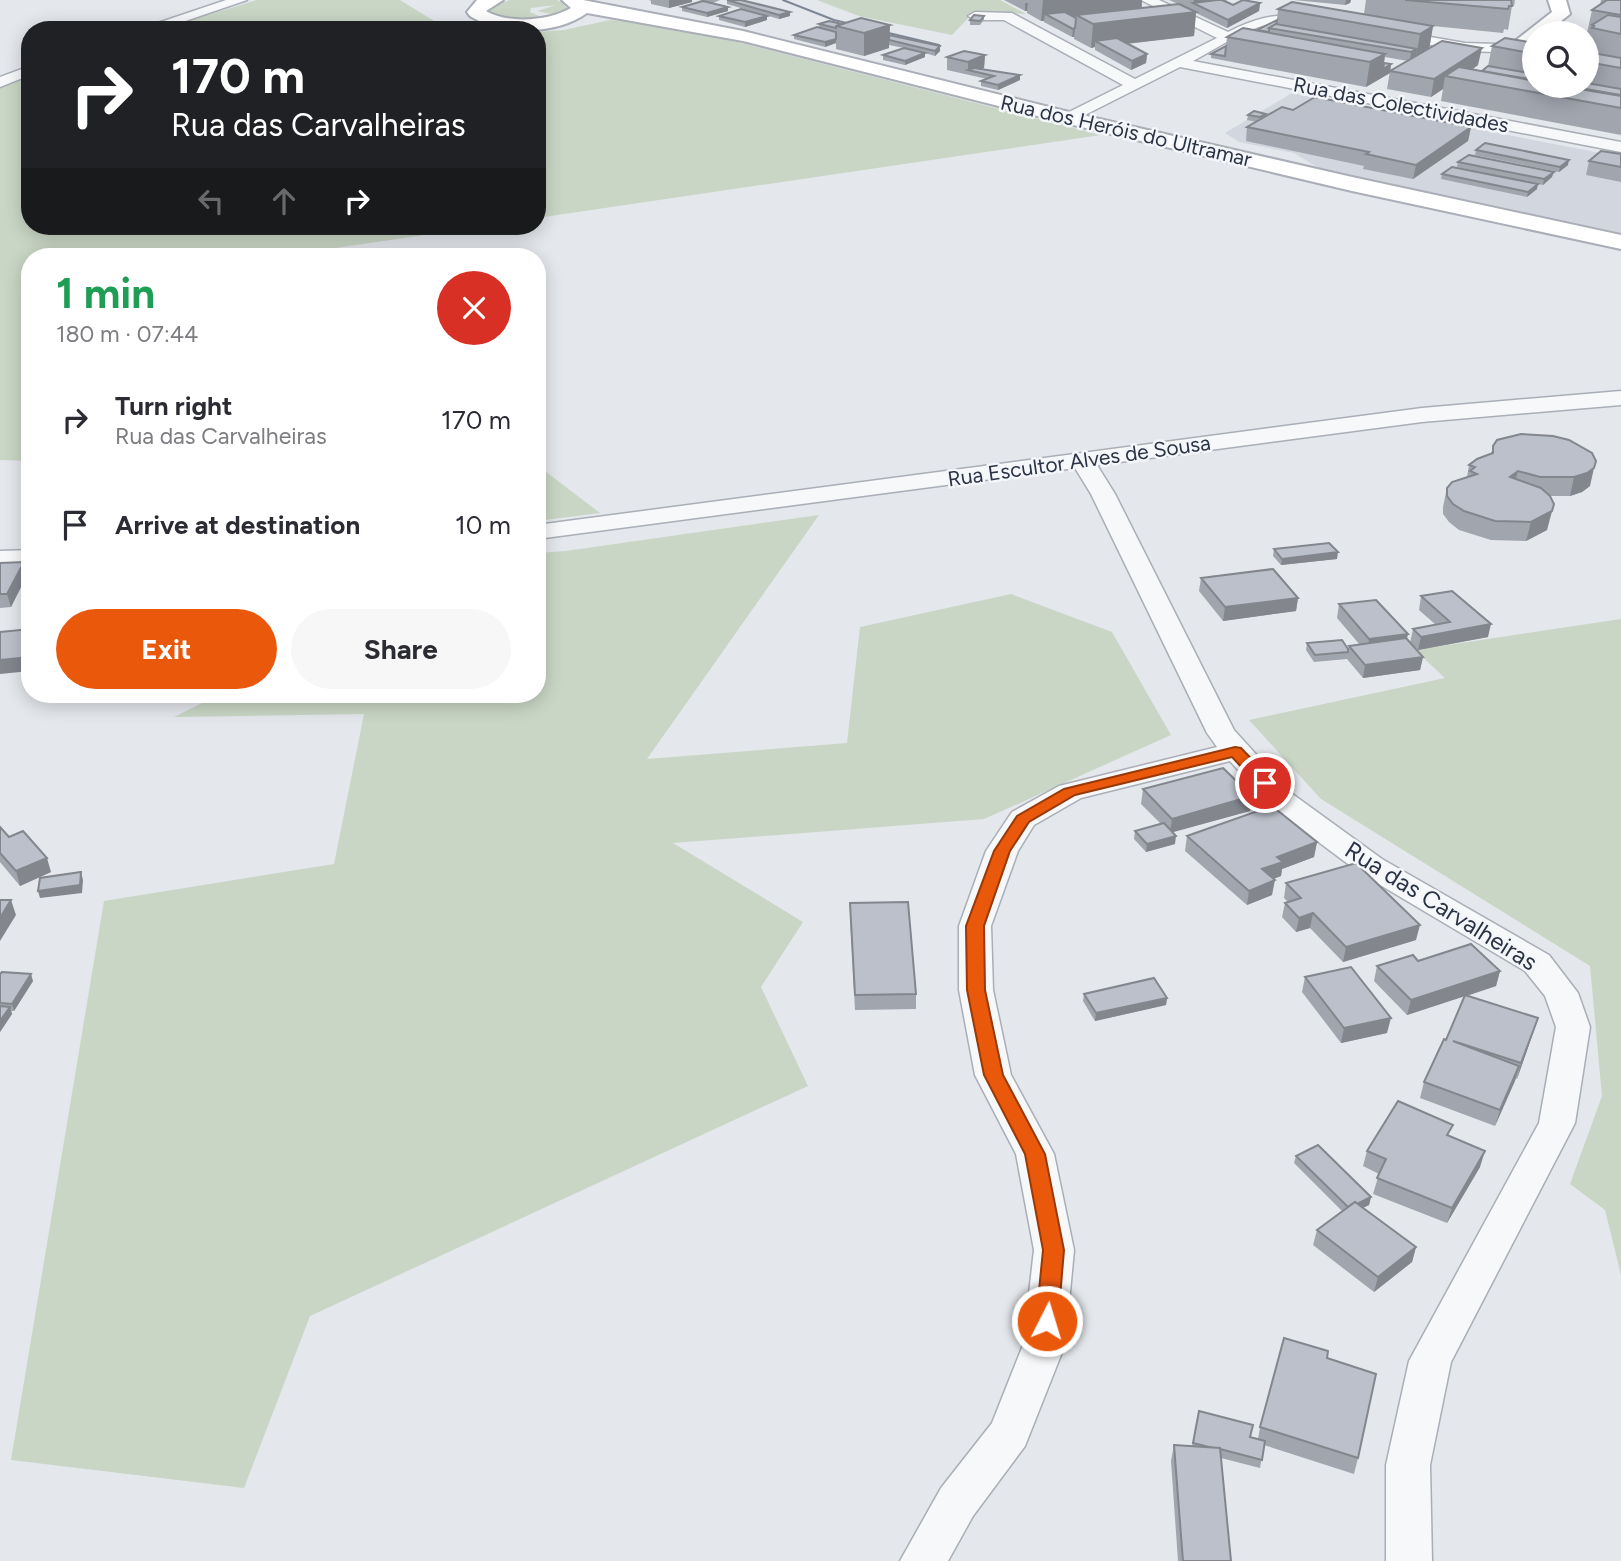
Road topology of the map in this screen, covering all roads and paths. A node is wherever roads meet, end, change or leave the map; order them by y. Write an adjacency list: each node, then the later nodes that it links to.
1 (240, 0): 8 (street)
2 (494, 0): 5 (main road)
3 (1148, 0): 14 (street)
4 (1557, 0): 11 (main road)
5 (469, 4): 9 (main road, Rua dos Heróis do Ultramar)
6 (575, 5): 10 (main road, Rua dos Heróis do Ultramar); 20 (main road, Rua dos Heróis do Ultramar)
7 (975, 16): 19 (street)
8 (173, 21)
9 (499, 21)
10 (541, 21)
11 (1551, 21)
12 (1332, 24): 14 (street)
13 (1372, 31): 15 (street)
14 (1227, 37): 16 (street)
15 (1522, 50)
16 (1180, 63): 19 (street); 21 (street, Rua das Colectividades)
17 (21, 74): 18 (street)
18 (0, 82)
19 (1135, 85): 20 (street)
20 (1069, 118): 22 (main road, Rua dos Heróis do Ultramar)
21 (1621, 147)
22 (1621, 242)
23 (1621, 398): 24 (street, Rua Escultor Alves de Sousa)
24 (1083, 461): 25 (street, Rua Escultor Alves de Sousa); 28 (street, Rua das Carvalheiras)
25 (546, 531)
26 (0, 558): 27 (street)
27 (21, 558)
28 (1235, 751): 29 (street); 30 (street, Rua das Carvalheiras)
29 (923, 1561)
30 (1409, 1561)

